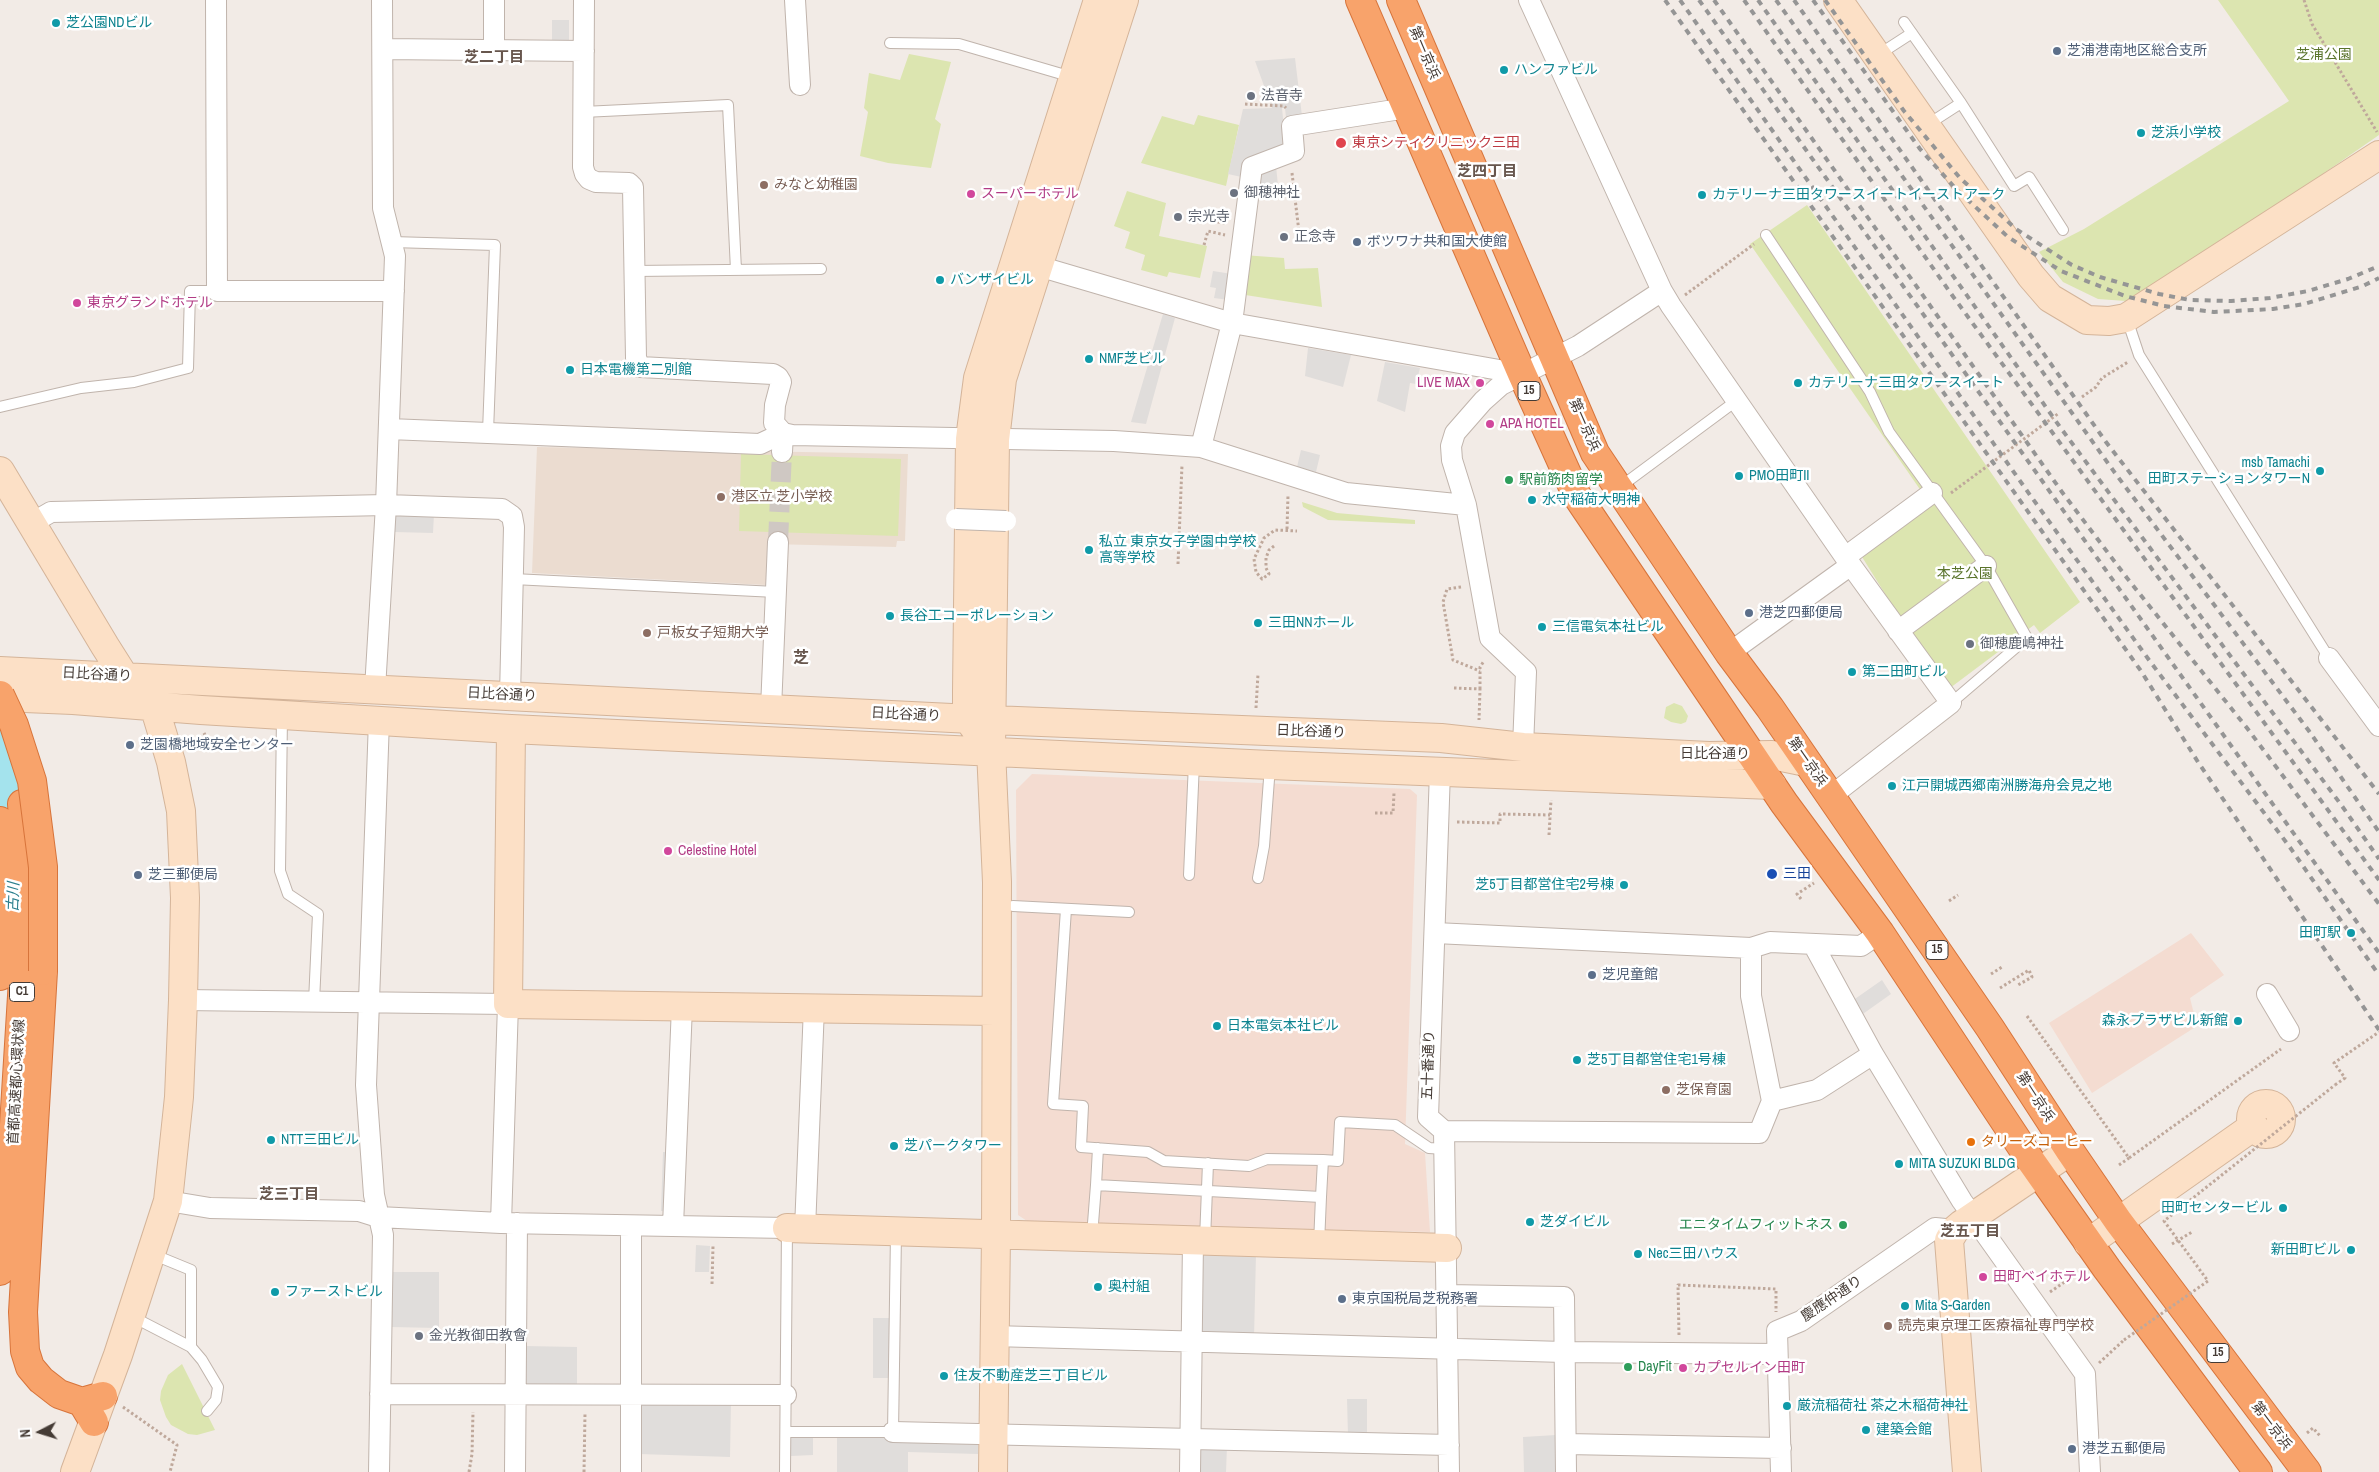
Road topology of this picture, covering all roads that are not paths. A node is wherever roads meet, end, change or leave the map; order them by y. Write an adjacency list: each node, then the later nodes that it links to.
1 (216, 0): 35 (street)
2 (382, 0): 15 (street)
3 (494, 0): 16 (street)
4 (584, 0): 17 (street)
5 (795, 0): 20 (street)
6 (1098, 0): 19 (street)
7 (1124, 0): 31 (street)
8 (1360, 0): 22 (highway, 15)
9 (1400, 0): 26 (highway, 第一京浜 / 15)
10 (1529, 0): 37 (street)
11 (1838, 0): 18 (street)
12 (1904, 22): 13 (lane)
13 (1912, 32): 18 (lane); 21 (lane)
14 (890, 42): 19 (lane)
15 (383, 49): 16 (street); 30 (street)
16 (494, 50): 17 (street)
17 (584, 51): 23 (street)
18 (1877, 56): 24 (street)
19 (1073, 77): 46 (street)
20 (800, 86)
21 (1961, 103): 24 (lane); 27 (lane)
22 (1407, 108): 29 (highway, 15); 39 (street)
23 (583, 112): 33 (lane); 34 (street)
24 (1926, 126): 38 (street)
25 (2379, 155): 38 (street)
26 (1496, 222): 29 (highway); 40 (highway, 第一京浜 / 15)
27 (2063, 230)
28 (1766, 235): 51 (lane)
29 (1463, 238): 41 (highway, 15)
30 (392, 242): 36 (street); 45 (lane)
31 (1038, 266): 39 (street); 46 (street)
32 (821, 269): 33 (lane)
33 (736, 270): 34 (lane)
34 (634, 271): 47 (street)
35 (217, 291): 36 (street); 43 (lane)
36 (394, 291): 44 (street)
37 (1666, 298): 40 (street); 42 (street)
38 (2126, 318): 64 (lane)
39 (1232, 323): 41 (street); 48 (street)
40 (1554, 358): 41 (street); 50 (highway, 第一京浜 / 15)
41 (1522, 374): 53 (street); 79 (highway, 15)
42 (1736, 401): 50 (lane); 58 (street)
43 (0, 407)
44 (389, 429): 45 (street); 52 (street)
45 (488, 432): 47 (street)
46 (983, 440): 47 (street); 48 (street); 73 (street)
47 (782, 443)
48 (1201, 447): 53 (street)
49 (0, 471): 56 (street)
50 (1617, 489): 63 (highway, 第一京浜 / 15)
51 (1935, 497): 58 (street); 59 (lane)
52 (386, 505): 56 (street); 60 (street); 66 (street)
53 (1466, 505): 77 (street)
54 (956, 519): 55 (street, bridge)
55 (1006, 520)
56 (32, 523): 65 (street)
57 (778, 542): 61 (street)
58 (1852, 558): 62 (street); 63 (street)
59 (1986, 566): 62 (street); 69 (lane)
60 (513, 579): 61 (lane); 68 (street)
61 (776, 592): 71 (street)
62 (1898, 630): 69 (street)
63 (1729, 653): 81 (highway, 第一京浜 / 15)
64 (2329, 658): 75 (street)
65 (124, 676): 66 (street, 日比谷通り); 67 (street, 日比谷通り); 70 (street)
66 (375, 689): 68 (street, 日比谷通り)
67 (4, 691): 70 (street, 日比谷通り); 136 (highway, 首都高速都心環状線 / C1); 149 (highway, bridge)
68 (510, 696): 71 (street, 日比谷通り)
69 (1951, 703): 85 (street)
70 (154, 706): 72 (street, 日比谷通り); 98 (street)
71 (771, 709): 73 (street, 日比谷通り)
72 (282, 715): 74 (street, 日比谷通り); 99 (lane)
73 (980, 719): 77 (street, 日比谷通り); 78 (street)
74 (378, 720): 76 (street, 日比谷通り); 100 (street)
75 (2379, 726)
76 (511, 728): 78 (street, 日比谷通り); 101 (street)
77 (1523, 747): 79 (street, 日比谷通り)
78 (991, 750): 80 (street, 日比谷通り); 104 (street)
79 (1750, 754): 81 (street, 日比谷通り); 84 (highway, 15)
80 (1194, 762): 82 (street, 日比谷通り); 87 (lane)
81 (1806, 762): 85 (highway, 第一京浜 / 15)
82 (1270, 765): 83 (street, 日比谷通り); 88 (lane)
83 (1440, 771): 84 (street, 日比谷通り); 92 (street, 五十番通り)
84 (1772, 785): 93 (highway, 15)
85 (1830, 796): 107 (highway, 第一京浜 / 15)
86 (0, 821): 96 (highway, C1)
87 (1189, 875)
88 (1258, 878)
89 (1013, 906): 90 (lane)
90 (1066, 909): 91 (lane); 112 (lane)
91 (1129, 912)
92 (1435, 933): 95 (street); 111 (street, 五十番通り)
93 (1880, 933): 94 (street); 109 (highway, 15)
94 (1813, 944): 95 (street); 106 (street)
95 (1751, 948): 108 (street)
96 (0, 976)
97 (2267, 994): 105 (street)
98 (183, 1000): 99 (street); 120 (street)
99 (314, 1002): 100 (street)
100 (369, 1003): 101 (street); 121 (street)
101 (508, 1004): 102 (street); 123 (street)
102 (682, 1006): 103 (street); 126 (street)
103 (814, 1007): 104 (street); 127 (street)
104 (995, 1011): 129 (street)
105 (2288, 1038)
106 (1873, 1054): 108 (street); 124 (street)
107 (2035, 1097): 109 (highway); 113 (highway, 第一京浜 / 15)
108 (1772, 1100): 111 (street)
109 (2002, 1121): 116 (highway, 15)
110 (2254, 1126): 122 (street)
111 (1444, 1140): 114 (lane); 133 (street)
112 (1098, 1148): 115 (lane); 117 (lane)
113 (2070, 1151): 116 (street); 122 (highway, 第一京浜 / 15)
114 (1323, 1160): 115 (lane); 119 (lane)
115 (1208, 1163): 118 (lane)
116 (2038, 1172): 124 (street); 134 (highway, 15)
117 (1096, 1185): 118 (lane); 130 (lane)
118 (1207, 1191): 119 (lane); 131 (lane)
119 (1321, 1197): 132 (lane)
120 (168, 1202): 121 (street); 135 (street)
121 (378, 1217): 123 (street); 145 (street)
122 (2118, 1220): 134 (street); 171 (highway, 第一京浜 / 15)
123 (509, 1223): 125 (street); 146 (street)
124 (1963, 1223): 144 (street, 慶應仲通り); 168 (street); 169 (street)
125 (631, 1226): 126 (street); 147 (street)
126 (673, 1226): 127 (street)
127 (796, 1229): 128 (street); 148 (lane)
128 (896, 1232): 129 (street); 152 (lane)
129 (996, 1234): 130 (street); 139 (street)
130 (1092, 1238): 131 (street)
131 (1199, 1241): 132 (street); 140 (street)
132 (1319, 1244): 133 (street)
133 (1447, 1248): 137 (street)
134 (2093, 1250): 170 (highway, 15)
135 (152, 1254): 138 (street); 141 (lane)
136 (0, 1271)
137 (1447, 1295): 142 (street); 143 (street)
138 (132, 1316): 141 (lane); 149 (street)
139 (993, 1336): 140 (street); 153 (street)
140 (1191, 1342): 142 (street); 154 (street)
141 (191, 1347): 150 (lane)
142 (1448, 1349): 143 (street); 156 (street)
143 (1564, 1352): 144 (street); 155 (street)
144 (1776, 1354): 157 (street)
145 (380, 1394): 146 (street); 159 (street)
146 (516, 1394): 147 (street); 160 (street)
147 (631, 1394): 148 (street); 161 (street)
148 (786, 1395): 151 (lane)
149 (92, 1404): 158 (street)
150 (207, 1411)
151 (786, 1432): 152 (lane); 162 (lane)
152 (893, 1432): 153 (street)
153 (993, 1433): 154 (street); 163 (street)
154 (1190, 1438): 156 (street); 164 (street)
155 (1566, 1444): 157 (street); 166 (street)
156 (1449, 1445): 165 (street)
157 (1781, 1448): 167 (street)
158 (75, 1472)
159 (379, 1472)
160 (515, 1472)
161 (631, 1472)
162 (786, 1472)
163 (993, 1472)
164 (1190, 1472)
165 (1449, 1472)
166 (1566, 1472)
167 (1781, 1472)
168 (1968, 1472)
169 (2090, 1472)
170 (2258, 1472)
171 (2307, 1472)

